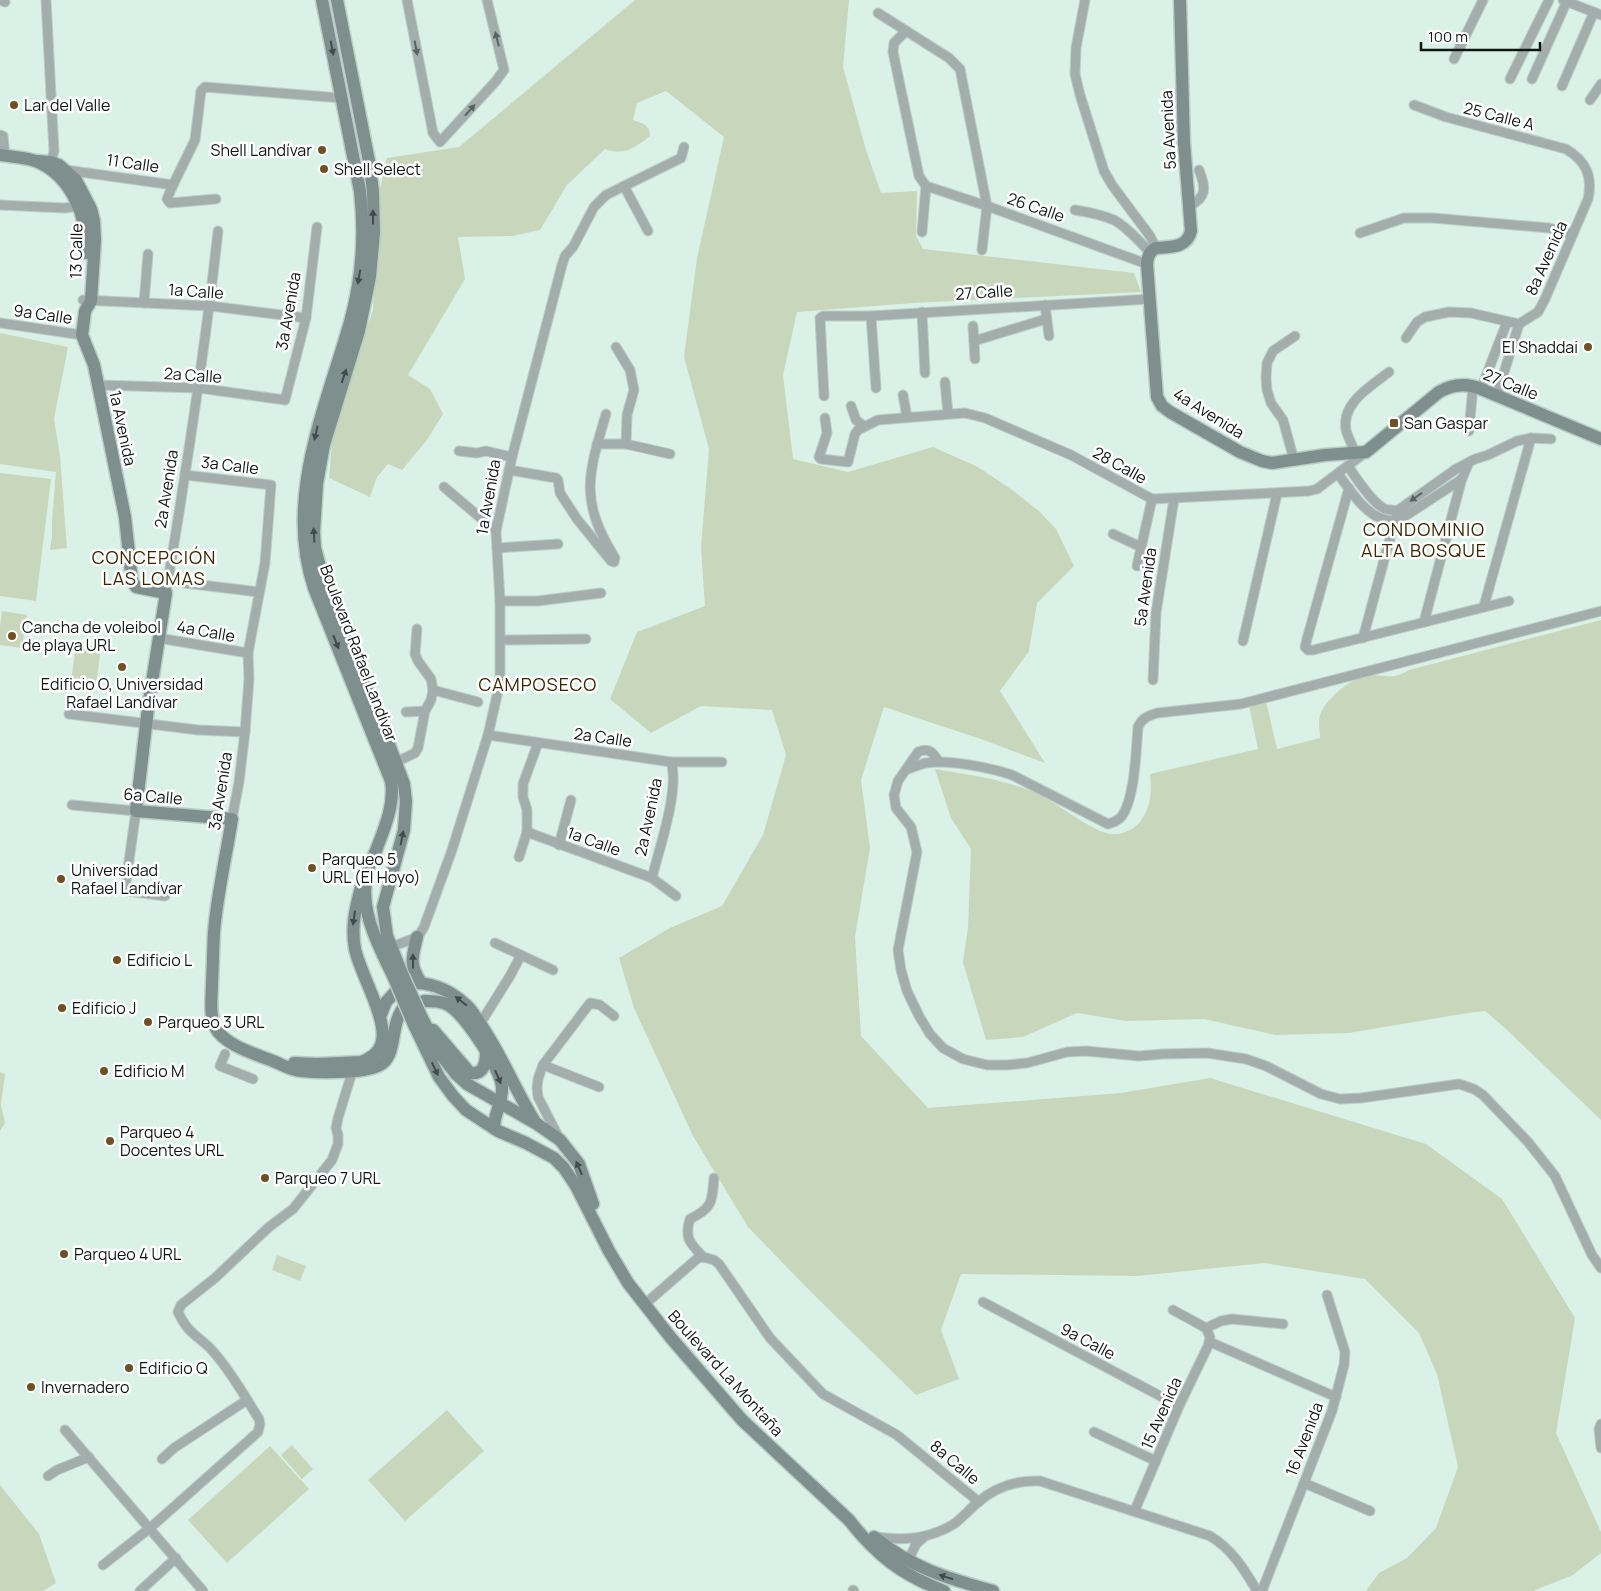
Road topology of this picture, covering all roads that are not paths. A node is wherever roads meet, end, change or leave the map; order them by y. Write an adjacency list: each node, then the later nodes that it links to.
1 (46, 0): 26 (street)
2 (322, 0): 19 (main road, Boulevard Rafael Landívar, one-way to 19)
3 (337, 0): 142 (main road, Boulevard Rafael Landívar, one-way to 3)
4 (407, 0): 5 (street, one-way to 5)
5 (487, 0)
6 (1085, 0): 47 (street, 4a Avenida)
7 (1180, 0): 37 (main road, 5a Avenida)
8 (1483, 0): 14 (street)
9 (1549, 0): 15 (street)
10 (1565, 1): 12 (street); 16 (street)
11 (878, 13): 13 (street)
12 (1598, 13): 18 (street)
13 (906, 31): 31 (street); 36 (street)
14 (1454, 60)
15 (1510, 79)
16 (1532, 79)
17 (1601, 84): 20 (street)
18 (1562, 86)
19 (341, 98): 29 (street, 11 Calle); 154 (main road, Boulevard Rafael Landívar, one-way to 154)
20 (1590, 100)
21 (1414, 105): 24 (street, 25 Calle A)
22 (0, 135): 25 (street)
23 (684, 147): 30 (street, 1a Avenida)
24 (1576, 155): 44 (street, 8a Avenida)
25 (3, 156): 26 (main road)
26 (50, 166): 27 (main road, 13 Calle); 34 (main road, 13 Calle)
27 (65, 170): 29 (street, 11 Calle); 32 (main road, 13 Calle)
28 (1199, 170): 37 (street)
29 (173, 185): 33 (street)
30 (624, 186): 41 (street); 94 (street, 1a Avenida)
31 (926, 186): 36 (street, 26 Calle); 42 (street)
32 (82, 190): 34 (street); 50 (main road, 13 Calle)
33 (216, 199)
34 (77, 204): 35 (street); 50 (main road, 13 Calle)
35 (0, 205)
36 (987, 206): 45 (street); 47 (street, 26 Calle)
37 (1189, 206): 47 (main road, 5a Avenida)
38 (1075, 210): 47 (street)
39 (317, 227): 55 (street, 3a Avenida)
40 (218, 231): 52 (street, 2a Avenida)
41 (648, 231)
42 (922, 232)
43 (1360, 233): 44 (street)
44 (1573, 234): 59 (street, 8a Avenida)
45 (982, 250)
46 (148, 254): 49 (street)
47 (1151, 255): 48 (main road, 4a Avenida)
48 (1150, 299): 51 (street, 27 Calle); 95 (main road, 4a Avenida)
49 (144, 303): 50 (street, 1a Calle); 52 (street, 1a Calle)
50 (86, 304): 61 (main road, 13 Calle)
51 (1045, 305): 53 (street, 27 Calle); 56 (street)
52 (210, 306): 55 (street, 1a Calle); 73 (street, 2a Avenida)
53 (922, 312): 54 (street, 27 Calle); 69 (street)
54 (871, 316): 74 (street); 76 (street, 27 Calle)
55 (306, 318): 78 (street, 3a Avenida)
56 (1046, 319): 62 (street); 65 (street)
57 (1507, 322): 59 (street); 64 (street); 72 (street)
58 (0, 323): 61 (street, 9a Calle)
59 (1519, 324): 77 (street)
60 (973, 326): 65 (street)
61 (82, 335): 71 (main road, 1a Avenida)
62 (1049, 336)
63 (1295, 336): 95 (street)
64 (1406, 338)
65 (974, 341): 67 (street)
66 (616, 347): 90 (street)
67 (975, 359)
68 (1388, 372): 92 (street)
69 (925, 373)
70 (944, 382): 81 (street)
71 (97, 385): 73 (street, 2a Calle); 117 (main road, 1a Avenida)
72 (1477, 387): 77 (main road, 27 Calle); 85 (street); 92 (main road, 27 Calle)
73 (199, 388): 78 (street, 2a Calle); 101 (street, 2a Avenida)
74 (876, 388)
75 (903, 395): 82 (street)
76 (824, 396)
77 (1496, 396): 88 (main road, 27 Calle)
78 (285, 400)
79 (851, 406): 84 (street)
80 (606, 414): 89 (street)
81 (948, 414): 82 (street, 28 Calle); 107 (street, 28 Calle)
82 (907, 417): 84 (street, 28 Calle)
83 (825, 418): 84 (street)
84 (861, 428)
85 (1470, 431)
86 (1531, 438): 87 (street); 96 (street); 122 (street)
87 (1550, 439)
88 (1601, 439)
89 (597, 444): 90 (street); 99 (street)
90 (626, 444): 93 (street)
91 (459, 451): 94 (street)
92 (1360, 452): 95 (main road, 4a Avenida); 97 (street, 28 Calle)
93 (670, 454)
94 (512, 457): 99 (street, 1a Avenida)
95 (1294, 460)
96 (1469, 462): 98 (street); 102 (street)
97 (1348, 466): 100 (street, 28 Calle); 109 (street)
98 (1456, 469): 102 (street); 109 (street, one-way to 109)
99 (509, 470): 111 (street, 1a Avenida)
100 (1338, 474): 105 (street); 106 (street, 28 Calle)
101 (185, 475): 103 (street, 3a Calle); 117 (street, 2a Avenida)
102 (1462, 479): 110 (street); 124 (street)
103 (271, 485): 118 (street, 3a Avenida)
104 (444, 487): 111 (street)
105 (1349, 488): 110 (street); 127 (street)
106 (1278, 494): 108 (street, 28 Calle); 130 (street)
107 (1152, 499): 108 (street, 28 Calle); 114 (street)
108 (1174, 499): 132 (street, 5a Avenida)
109 (1397, 511): 110 (street)
110 (1396, 522): 127 (street)
111 (496, 531): 115 (street, 1a Avenida)
112 (1113, 534): 114 (street)
113 (558, 544): 115 (street)
114 (1141, 547): 116 (street)
115 (497, 548): 121 (street, 1a Avenida)
116 (1137, 566)
117 (167, 586): 118 (street); 126 (main road, 2a Avenida)
118 (259, 592): 131 (street, 3a Avenida)
119 (601, 593): 121 (street)
120 (1508, 600): 122 (street)
121 (500, 601): 129 (street, 1a Avenida)
122 (1484, 606): 124 (street)
123 (1601, 611): 145 (street)
124 (1424, 622): 127 (street)
125 (417, 629): 133 (street)
126 (158, 638): 131 (street, 4a Calle); 138 (main road, 2a Avenida)
127 (1363, 638)
128 (586, 639): 129 (street)
129 (501, 640): 140 (street, 1a Avenida)
130 (1242, 641)
131 (248, 654): 139 (street, 3a Avenida)
132 (1153, 680)
133 (433, 690): 134 (street); 135 (street)
134 (478, 702)
135 (425, 711): 136 (street); 142 (street)
136 (406, 712)
137 (69, 714): 138 (street)
138 (146, 724): 139 (street); 149 (main road, 2a Avenida)
139 (245, 732): 150 (street, 3a Avenida)
140 (488, 735): 141 (street, 2a Calle); 158 (street, 1a Avenida)
141 (538, 744): 143 (street, 2a Calle); 151 (street)
142 (396, 762): 160 (main road, Boulevard Rafael Landívar, one-way to 142)
143 (671, 762): 144 (street, 2a Calle); 155 (street, 2a Avenida)
144 (719, 762)
145 (939, 762): 146 (street); 146 (street)
146 (908, 769): 184 (street)
147 (571, 800): 152 (street)
148 (72, 805): 149 (street, 6a Calle)
149 (136, 811): 150 (main road, 6a Calle); 156 (street, 2a Avenida)
150 (232, 819): 173 (main road, 3a Avenida)
151 (527, 832): 152 (street, 1a Calle); 153 (street)
152 (560, 844): 155 (street, 1a Calle)
153 (518, 857)
154 (368, 871): 163 (main road, Boulevard Rafael Landívar); 167 (main road, one-way to 167)
155 (652, 878): 157 (street, 1a Calle)
156 (165, 896)
157 (676, 896)
158 (417, 937): 160 (street); 169 (main road, one-way to 158)
159 (495, 943): 161 (street)
160 (391, 947): 163 (main road, Boulevard Rafael Landívar)
161 (520, 955): 162 (street); 169 (street)
162 (553, 970)
163 (398, 981): 167 (main road); 168 (main road, Boulevard Rafael Landívar, bridge)
164 (424, 1001): 170 (main road)
165 (404, 1007): 173 (main road)
166 (614, 1016): 172 (street)
167 (380, 1017): 173 (main road)
168 (420, 1022): 170 (main road); 176 (main road, Boulevard Rafael Landívar); 179 (main road, Boulevard Rafael Landívar, one-way to 179)
169 (480, 1024): 178 (main road)
170 (486, 1052): 176 (main road, one-way to 176)
171 (225, 1054): 174 (street)
172 (543, 1065): 175 (street); 177 (street)
173 (354, 1067): 193 (street)
174 (253, 1079)
175 (599, 1086)
176 (501, 1104): 178 (main road); 179 (main road)
177 (542, 1106): 178 (street); 180 (street)
178 (524, 1110): 179 (main road); 180 (main road, Boulevard La Montaña)
179 (499, 1131): 182 (main road, Boulevard La Montaña)
180 (560, 1140): 182 (main road, Boulevard La Montaña, one-way to 180)
181 (714, 1178): 183 (street, 8a Calle)
182 (599, 1231): 187 (main road, Boulevard La Montaña)
183 (704, 1257): 187 (street); 204 (street, 8a Calle)
184 (1601, 1268)
185 (1327, 1295): 192 (street, 16 Avenida)
186 (982, 1302): 194 (street, 9a Calle)
187 (645, 1304): 207 (main road, Boulevard La Montaña)
188 (1173, 1310): 190 (street)
189 (1283, 1324): 190 (street)
190 (1206, 1328): 191 (street)
191 (1210, 1342): 192 (street); 194 (street, 15 Avenida)
192 (1336, 1397): 203 (street, 16 Avenida)
193 (247, 1400): 200 (street); 208 (street)
194 (1179, 1406): 201 (street, 15 Avenida)
195 (1601, 1424): 198 (street)
196 (65, 1430): 199 (street)
197 (1094, 1432): 201 (street)
198 (1601, 1448)
199 (89, 1458): 202 (street); 208 (street)
200 (162, 1460)
201 (1156, 1461): 205 (street, 15 Avenida)
202 (48, 1476)
203 (1304, 1483): 206 (street); 220 (street, 16 Avenida)
204 (979, 1502): 205 (street, 8a Calle); 210 (street)
205 (1135, 1510): 219 (street, 8a Calle)
206 (1370, 1511)
207 (849, 1520): 209 (main road, Boulevard La Montaña); 214 (main road, Boulevard La Montaña)
208 (150, 1528): 211 (street); 213 (street)
209 (873, 1536): 210 (street); 212 (main road, Boulevard La Montaña)
210 (924, 1537): 212 (street)
211 (176, 1558): 215 (street); 216 (street)
212 (908, 1561): 218 (main road, Boulevard La Montaña, one-way to 212)
213 (103, 1565)
214 (922, 1587): 217 (main road, Boulevard La Montaña)
215 (201, 1590)
216 (140, 1591)
217 (944, 1591)
218 (993, 1591)
219 (1257, 1591)
220 (1262, 1591)

